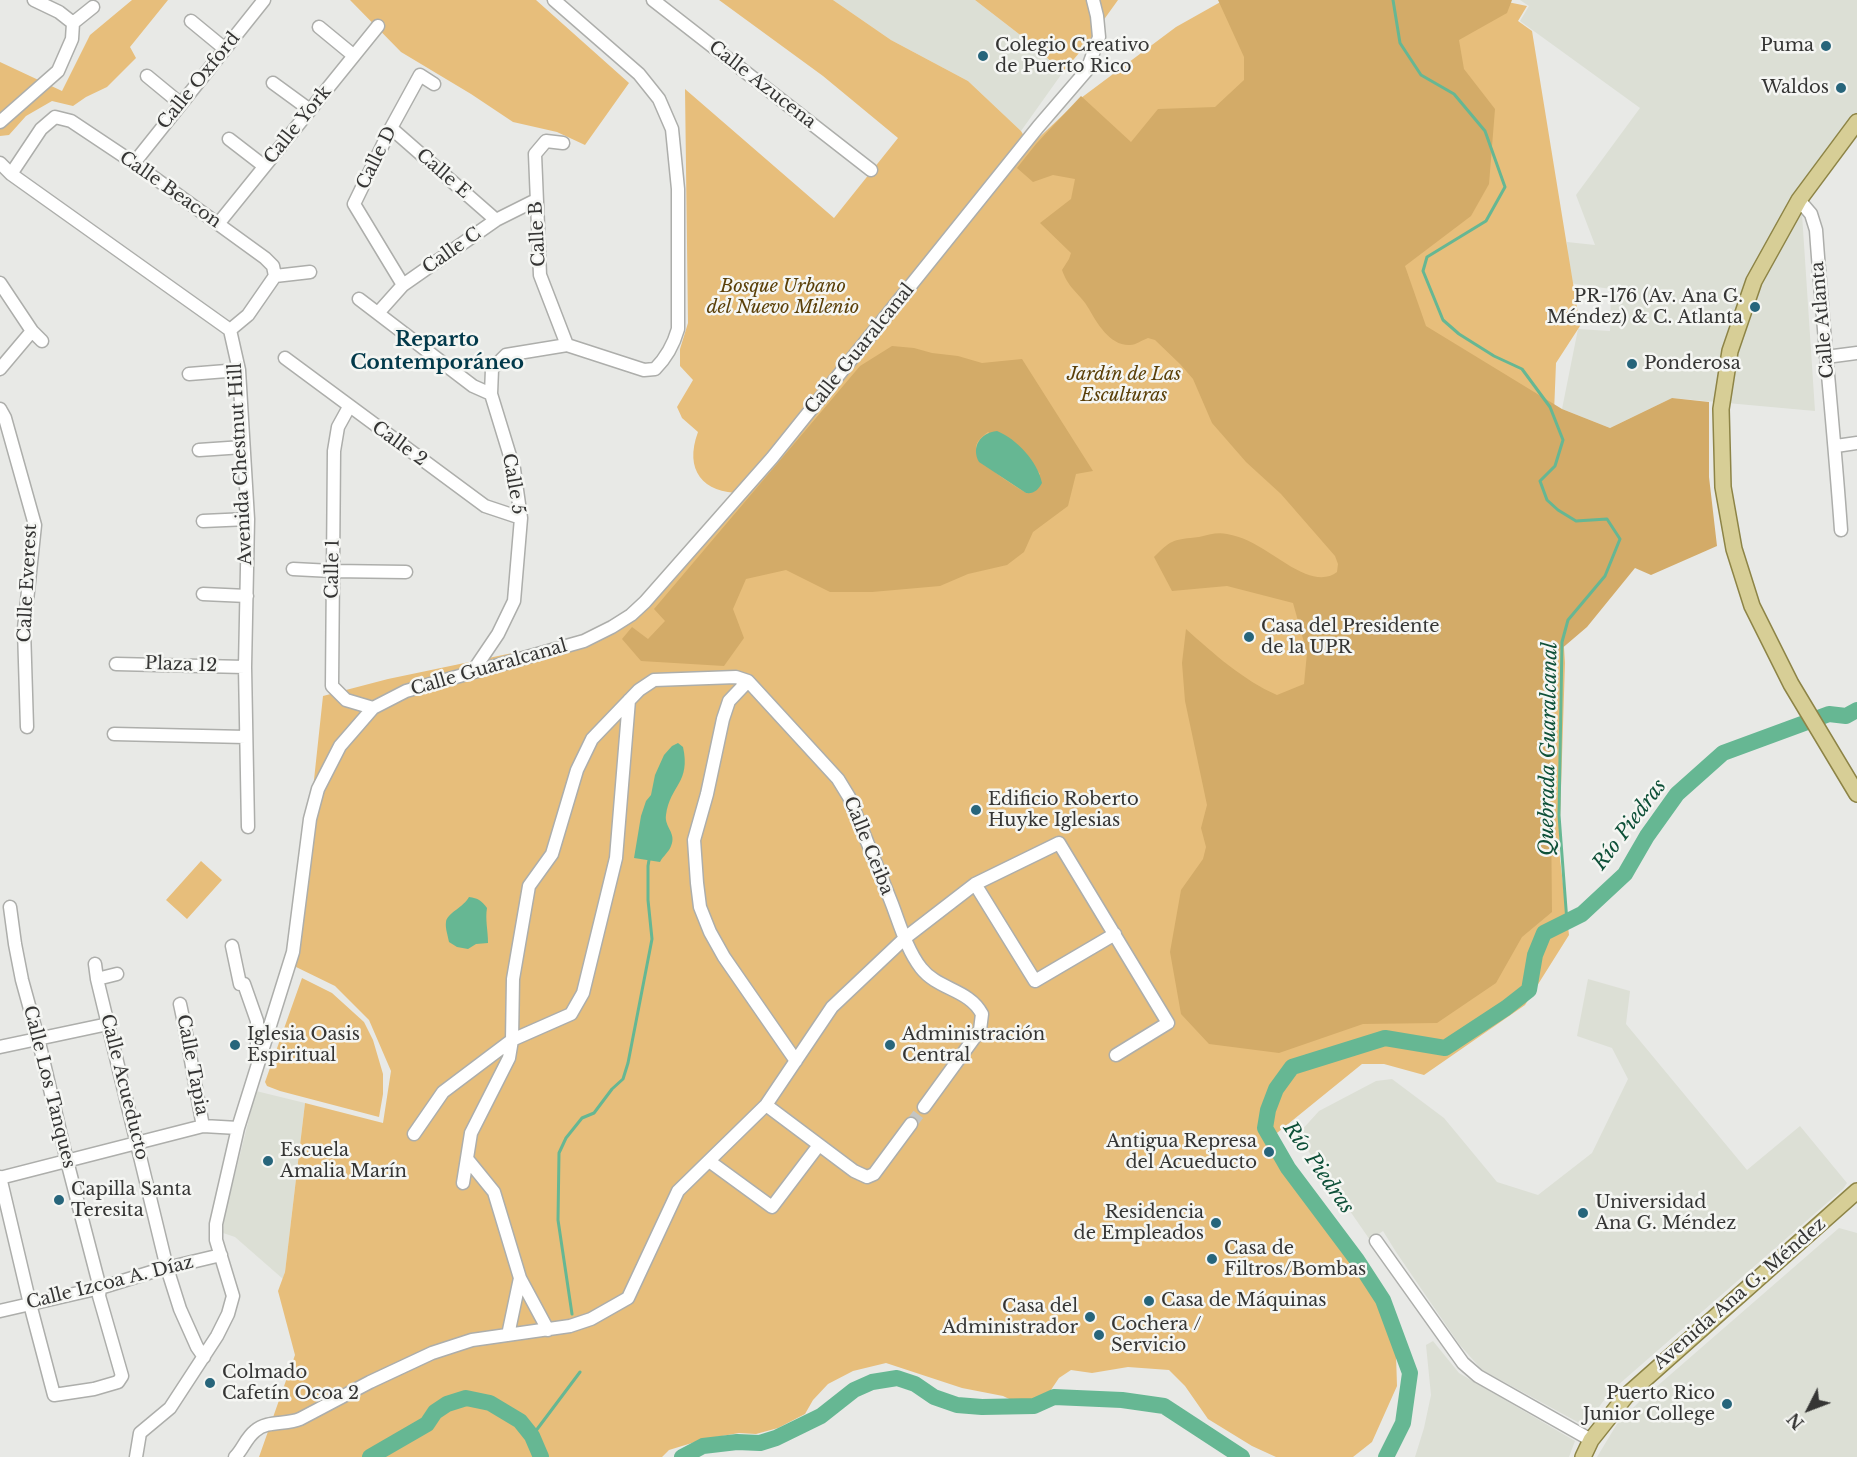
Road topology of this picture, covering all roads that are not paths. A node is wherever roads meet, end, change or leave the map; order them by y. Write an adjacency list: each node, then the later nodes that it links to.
1 (34, 0): 8 (street)
2 (264, 0): 11 (street, Calle Oxford)
3 (554, 0): 41 (street)
4 (653, 0): 26 (street, Calle Azucena)
5 (1093, 0): 66 (street, Calle Guaralcanal)
6 (93, 7): 8 (street)
7 (191, 21): 11 (street)
8 (73, 23): 18 (street)
9 (378, 26): 12 (street, Calle York)
10 (319, 27): 12 (street)
11 (225, 49): 16 (street, Calle Oxford)
12 (353, 56): 17 (street, Calle York)
13 (147, 76): 16 (street)
14 (273, 83): 17 (street)
15 (434, 84): 20 (street, Calle D)
16 (181, 104): 24 (street, Calle Oxford)
17 (310, 110): 25 (street, Calle York)
18 (0, 122)
19 (1857, 122): 29 (main road)
20 (391, 128): 30 (street, Calle E); 35 (street, Calle D)
21 (229, 139): 25 (street)
22 (563, 143): 28 (street, Calle B)
23 (0, 163): 27 (street)
24 (134, 163): 27 (street, Calle Beacon); 31 (street, Calle Beacon)
25 (264, 166): 31 (street, Calle York)
26 (871, 170)
27 (11, 174): 38 (street)
28 (536, 200): 30 (street, Calle C); 41 (street, Calle B)
29 (1799, 200): 43 (street, Calle Atlanta); 73 (main road)
30 (496, 220): 35 (street, Calle C)
31 (218, 224): 33 (street, Calle Beacon)
32 (310, 272): 33 (street)
33 (274, 276): 38 (street)
34 (0, 283): 39 (street)
35 (403, 285): 37 (street, Calle C)
36 (359, 300): 37 (street)
37 (378, 313): 48 (street)
38 (230, 330): 46 (street, Avenida Chestnut Hill)
39 (32, 331): 40 (street); 45 (street)
40 (42, 341)
41 (567, 345): 48 (street, Calle 5)
42 (1857, 353): 43 (street)
43 (1826, 357): 52 (street, Calle Atlanta)
44 (285, 358): 49 (street, Calle 2)
45 (0, 369)
46 (239, 370): 47 (street); 53 (street, Avenida Chestnut Hill)
47 (189, 374)
48 (491, 394): 55 (street, Calle 5)
49 (350, 407): 55 (street, Calle 2); 60 (street, Calle 1)
50 (0, 409): 70 (street, Calle Everest)
51 (1857, 443): 52 (street)
52 (1836, 446): 58 (street, Calle Atlanta)
53 (243, 447): 54 (street); 56 (street, Avenida Chestnut Hill)
54 (199, 450)
55 (520, 518): 66 (street, Calle 5)
56 (248, 519): 57 (street); 63 (street, Avenida Chestnut Hill)
57 (202, 520)
58 (1841, 530)
59 (293, 569): 60 (street)
60 (332, 571): 61 (street); 69 (street, Calle 1)
61 (406, 572)
62 (203, 594): 63 (street)
63 (247, 596): 65 (street, Avenida Chestnut Hill)
64 (116, 663): 65 (street, Plaza 12)
65 (245, 667): 72 (street, Avenida Chestnut Hill)
66 (473, 671): 69 (street, Calle Guaralcanal)
67 (748, 681): 68 (street); 79 (street, Calle Ceiba); 91 (street)
68 (629, 700): 88 (street); 88 (street)
69 (373, 708): 92 (street, Calle Guaralcanal)
70 (27, 727)
71 (114, 734): 72 (street)
72 (246, 737): 74 (street, Avenida Chestnut Hill)
73 (1855, 785)
74 (248, 827)
75 (975, 884): 77 (street); 77 (street); 79 (street)
76 (10, 907): 78 (street, Calle Los Tanques)
77 (1115, 934): 90 (street)
78 (14, 937): 80 (street); 87 (street, Calle Los Tanques)
79 (905, 938): 91 (street); 94 (street, Calle Ceiba)
80 (0, 940)
81 (232, 946): 92 (street)
82 (95, 964): 84 (street, Calle Acueducto)
83 (117, 974): 84 (street)
84 (97, 979): 86 (street, Calle Acueducto)
85 (180, 1004): 96 (street, Calle Tapia)
86 (108, 1024): 87 (street); 99 (street, Calle Acueducto)
87 (38, 1038): 89 (street); 102 (street, Calle Los Tanques)
88 (512, 1040): 98 (street); 101 (street)
89 (0, 1047)
90 (1116, 1055)
91 (796, 1061): 93 (street)
92 (257, 1067): 97 (street, Calle Guaralcanal)
93 (766, 1105): 100 (street); 103 (street)
94 (924, 1107)
95 (911, 1124): 100 (street)
96 (203, 1126): 97 (street); 99 (street)
97 (238, 1128): 108 (street, Calle Guaralcanal)
98 (414, 1134)
99 (138, 1143): 102 (street); 109 (street, Calle Acueducto)
100 (819, 1145): 103 (street)
101 (468, 1160): 105 (street); 110 (street)
102 (67, 1161): 104 (street); 111 (street, Calle Los Tanques)
103 (710, 1161): 114 (street)
104 (0, 1177): 112 (street)
105 (463, 1183)
106 (1857, 1191): 117 (main road, Avenida Ana G. Méndez)
107 (1376, 1241): 117 (street)
108 (221, 1255): 109 (street, Calle Izcoa A. Díaz); 116 (street, Calle Guaralcanal)
109 (167, 1268): 111 (street, Calle Izcoa A. Díaz); 116 (street, Calle Acueducto)
110 (520, 1278): 114 (street); 115 (street)
111 (100, 1288): 112 (street, Calle Izcoa A. Díaz); 112 (street, Calle Los Tanques)
112 (30, 1304): 113 (street, Calle Izcoa A. Díaz)
113 (0, 1311)
114 (548, 1330): 115 (street)
115 (508, 1335): 119 (street)
116 (200, 1352): 118 (street, Calle Guaralcanal)
117 (1592, 1440): 120 (main road, Avenida Ana G. Méndez)
118 (136, 1457)
119 (235, 1457)
120 (1583, 1457)

